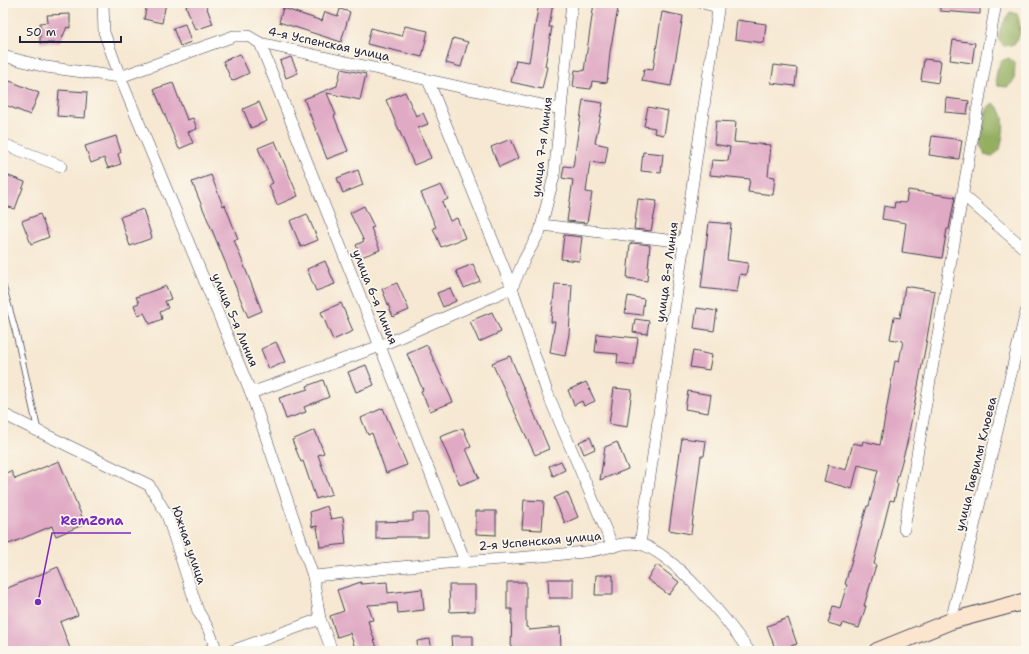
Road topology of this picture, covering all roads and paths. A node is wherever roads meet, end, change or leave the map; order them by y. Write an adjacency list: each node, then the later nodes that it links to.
1 (103, 3): 8 (street, улица 5-я Линия)
2 (572, 3): 10 (street, улица 7-я Линия)
3 (703, 3): 5 (street)
4 (996, 3): 13 (street)
5 (718, 5): 15 (street, улица 8-я Линия)
6 (260, 43): 8 (street, 4-я Успенская улица); 9 (street, 4-я Успенская улица); 20 (street, улица 6-я Линия)
7 (4, 59): 8 (street, 4-я Успенская улица)
8 (120, 77): 21 (street, улица 5-я Линия)
9 (428, 80): 10 (street, 4-я Успенская улица); 18 (street)
10 (560, 109): 14 (street, улица 7-я Линия)
11 (3, 144): 12 (street)
12 (61, 166)
13 (963, 195): 16 (street); 24 (street)
14 (542, 225): 15 (street); 18 (street, улица 7-я Линия)
15 (684, 242): 25 (street, улица 8-я Линия)
16 (1026, 250)
17 (3, 286): 23 (lane)
18 (512, 288): 20 (street); 26 (street)
19 (1026, 312): 31 (street, улица Гаврилы Клюева)
20 (380, 346): 21 (street); 27 (street, улица 6-я Линия)
21 (251, 393): 28 (street, улица 5-я Линия)
22 (3, 414): 23 (street, Южная улица)
23 (38, 430): 32 (street, Южная улица)
24 (904, 529)
25 (640, 544): 26 (street, 2-я Успенская улица); 35 (street)
26 (612, 547): 27 (street, 2-я Успенская улица)
27 (465, 561): 28 (street, 2-я Успенская улица)
28 (312, 576): 30 (street, улица 5-я Линия)
29 (1026, 601): 31 (main road)
30 (320, 619): 33 (street); 34 (street, улица 5-я Линия)
31 (950, 621): 36 (main road)
32 (208, 651)
33 (232, 651)
34 (332, 651)
35 (749, 651)
36 (877, 651)

